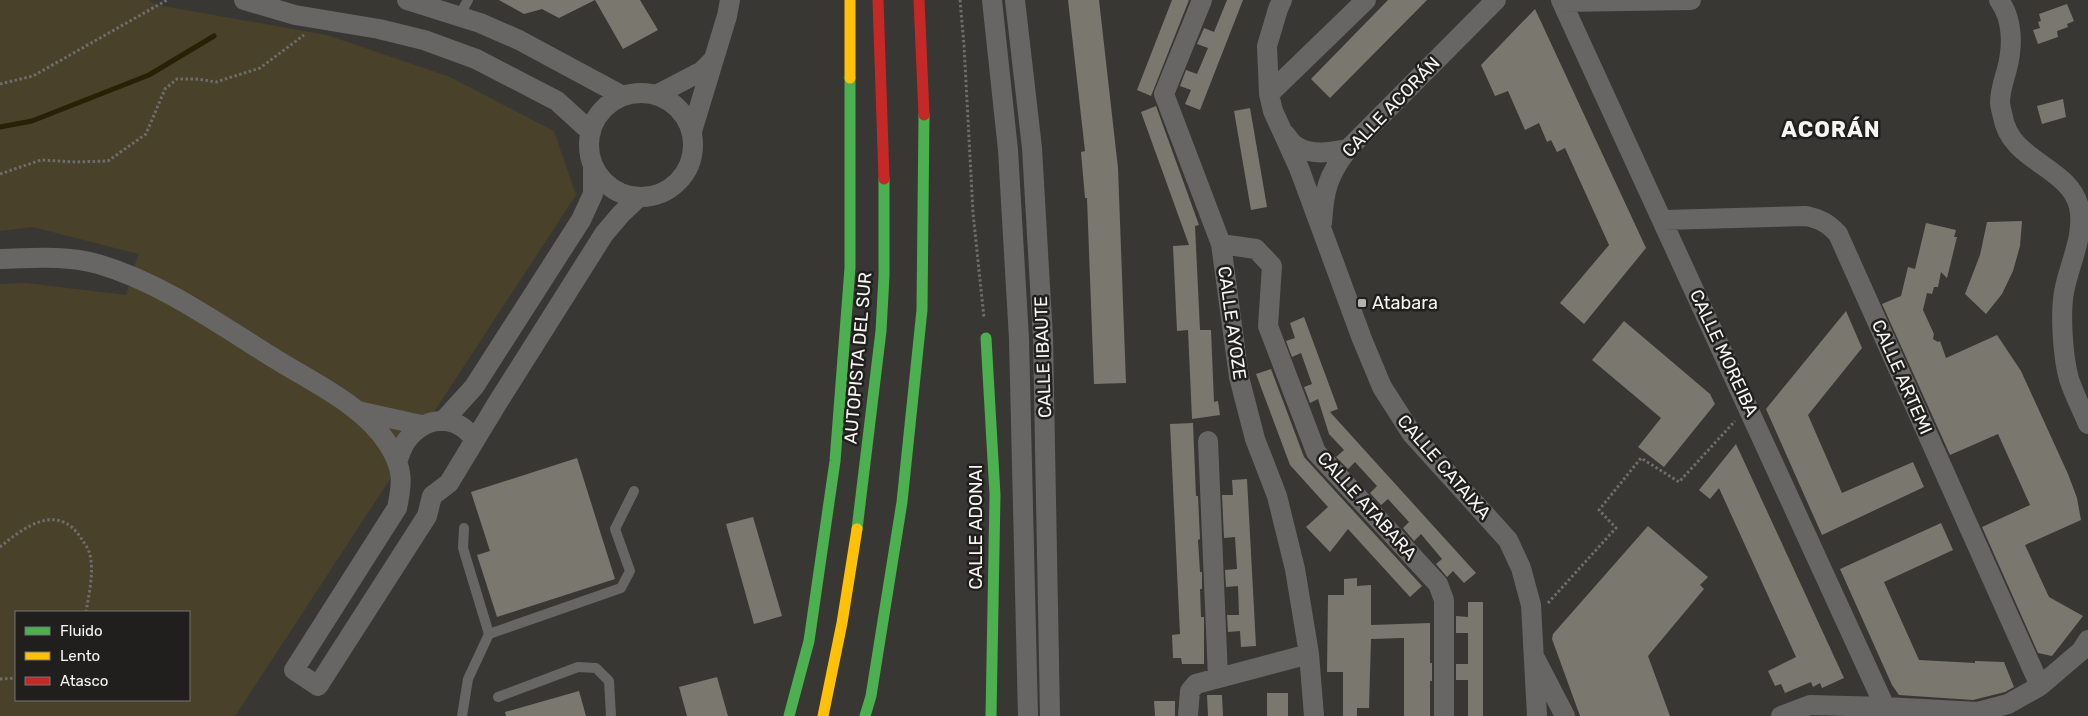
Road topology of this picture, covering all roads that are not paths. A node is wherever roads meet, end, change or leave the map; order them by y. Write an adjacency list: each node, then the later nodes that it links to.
1 (244, 0): 22 (street)
2 (407, 0): 16 (street)
3 (730, 0): 17 (street)
4 (850, 0): 48 (main road)
5 (878, 0): 61 (main road, AUTOPISTA DEL SUR)
6 (919, 0): 54 (main road)
7 (992, 0): 33 (street, CALLE IBAUTE)
8 (1015, 0): 32 (street, CALLE IBAUTE)
9 (1202, 0): 29 (street, CALLE AYOZE)
10 (1282, 0): 18 (street, CALLE CATAIXA)
11 (1366, 0): 18 (street)
12 (1496, 0): 24 (street, CALLE ACORÁN)
13 (1691, 0): 15 (street)
14 (1999, 0): 36 (street)
15 (1562, 1): 27 (street, CALLE MOREIBA)
16 (463, 8): 20 (street)
17 (712, 62): 19 (street); 23 (street)
18 (1269, 94): 21 (street, CALLE CATAIXA)
19 (656, 95): 20 (street); 23 (street)
20 (623, 96): 22 (street)
21 (1279, 127): 24 (street); 28 (street, CALLE CATAIXA)
22 (591, 132): 25 (street)
23 (692, 132): 26 (street)
24 (1348, 149): 28 (street, CALLE ACORÁN)
25 (593, 165): 26 (street); 35 (street)
26 (639, 197): 40 (street)
27 (1664, 220): 53 (street, CALLE ARTEMI); 56 (street, CALLE MOREIBA)
28 (1322, 232): 51 (street, CALLE CATAIXA)
29 (1221, 244): 50 (street, CALLE AYOZE); 69 (street, CALLE ATABARA)
30 (0, 259): 34 (street)
31 (986, 338): 64 (main road, CALLE ADONAI)
32 (1043, 338): 33 (street); 38 (street, CALLE IBAUTE)
33 (1019, 339): 39 (street, CALLE IBAUTE)
34 (358, 411): 37 (street); 42 (street)
35 (443, 421): 37 (street); 40 (street)
36 (2088, 424)
37 (422, 425): 42 (street)
38 (1046, 438): 39 (street); 66 (street, CALLE IBAUTE)
39 (1022, 439): 65 (street, CALLE IBAUTE)
40 (475, 440): 45 (street)
41 (1208, 440): 52 (street)
42 (398, 462): 43 (street)
43 (402, 486): 45 (street); 45 (street)
44 (634, 491): 47 (lane)
45 (432, 496)
46 (464, 528): 47 (lane)
47 (489, 634): 57 (lane)
48 (809, 641): 59 (main road); 60 (main road)
49 (2086, 653): 53 (street)
50 (1309, 654): 52 (street); 68 (street, CALLE AYOZE)
51 (1532, 654): 70 (street, CALLE CATAIXA); 71 (street)
52 (1218, 677): 67 (street)
53 (2040, 686): 56 (street)
54 (871, 696): 62 (main road); 63 (main road)
55 (498, 697): 58 (lane)
56 (1885, 707): 72 (street)
57 (462, 716)
58 (611, 716)
59 (782, 716)
60 (789, 716)
61 (824, 716)
62 (865, 716)
63 (871, 716)
64 (991, 716)
65 (1028, 716)
66 (1050, 716)
67 (1188, 716)
68 (1314, 716)
69 (1444, 716)
70 (1536, 716)
71 (1565, 716)
72 (1781, 716)

